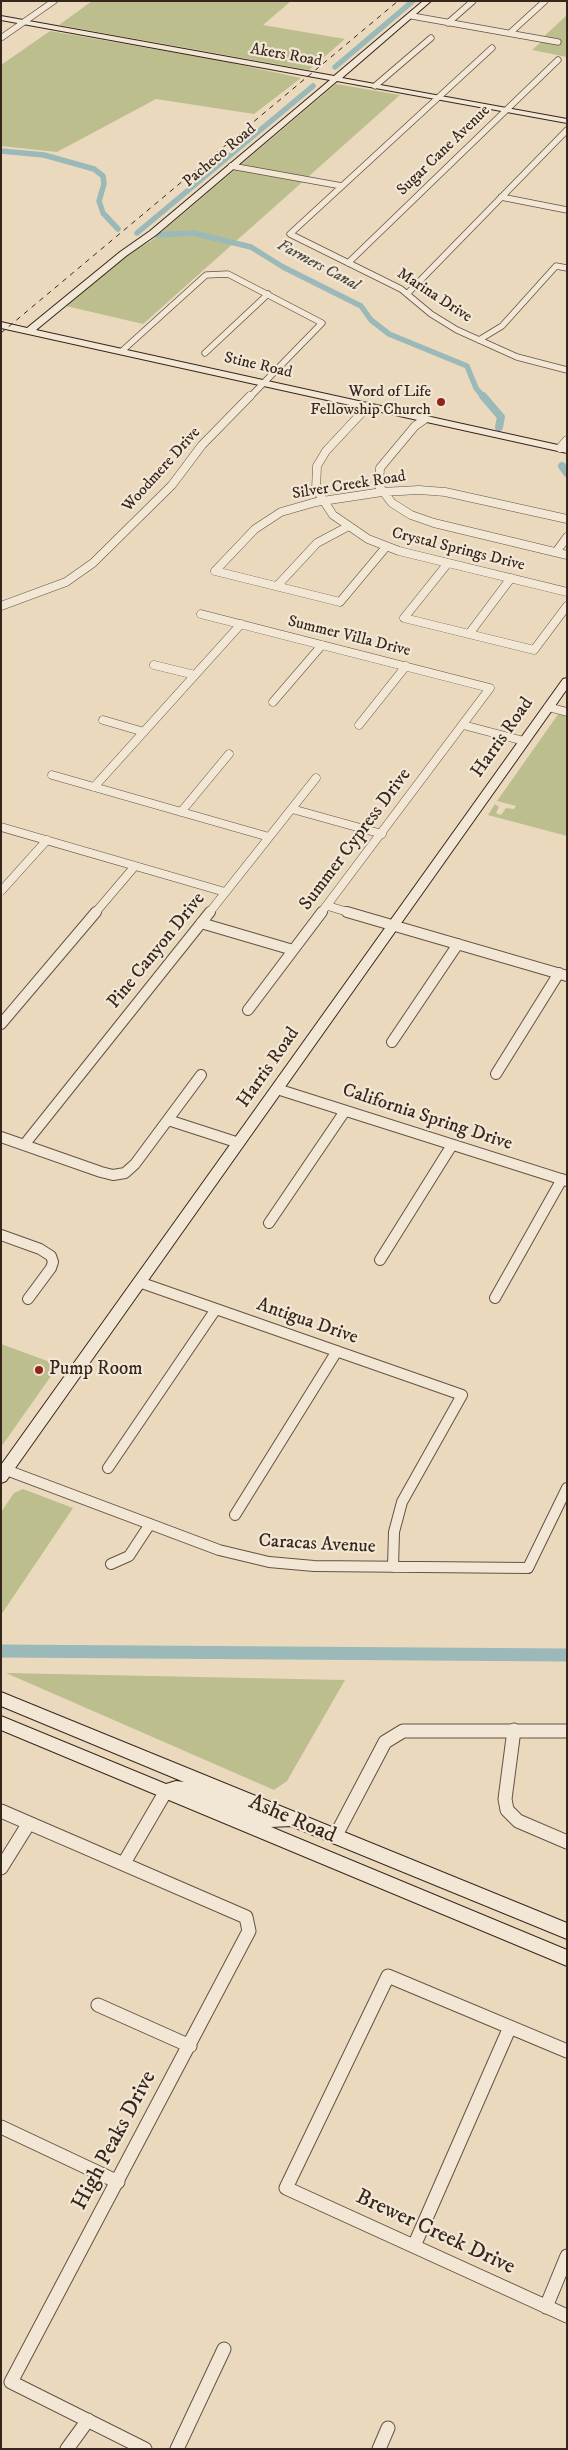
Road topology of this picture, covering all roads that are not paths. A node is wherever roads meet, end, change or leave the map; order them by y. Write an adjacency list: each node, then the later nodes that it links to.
1 (54, 1): 7 (street)
2 (428, 1): 5 (street, Pacheco Road)
3 (473, 1): 8 (street)
4 (545, 1): 9 (street)
5 (412, 16): 8 (street); 15 (street, Pacheco Road)
6 (1, 18): 7 (street, Akers Road)
7 (23, 22): 10 (street); 15 (street, Akers Road)
8 (448, 22): 9 (street)
9 (510, 33): 12 (street)
10 (1, 38)
11 (431, 38): 16 (street)
12 (558, 42)
13 (492, 48): 17 (street)
14 (558, 60): 18 (street, Sugar Cane Avenue)
15 (334, 79): 16 (street, Akers Road); 21 (street, Pacheco Road)
16 (375, 86): 17 (street, Akers Road)
17 (438, 98): 18 (street, Akers Road); 22 (street)
18 (506, 110): 19 (street, Akers Road); 25 (street, Sugar Cane Avenue)
19 (567, 121)
20 (567, 130): 23 (street)
21 (231, 166): 22 (street); 30 (street, Pacheco Road)
22 (342, 186): 25 (street, Marina Drive)
23 (502, 197): 24 (street); 27 (street)
24 (567, 210)
25 (348, 263): 27 (street, Marina Drive)
26 (567, 268): 31 (street)
27 (408, 293): 31 (street, Marina Drive)
28 (268, 294): 32 (street); 33 (street); 35 (street, Woodmere Drive)
29 (1, 324): 30 (street, Stine Road)
30 (28, 331): 32 (street, Stine Road)
31 (479, 340): 34 (street, Marina Drive)
32 (122, 351): 35 (street, Stine Road)
33 (205, 353)
34 (567, 370)
35 (262, 382): 36 (street, Stine Road); 52 (street, Woodmere Drive)
36 (368, 406): 37 (street, Stine Road); 41 (street, Crystal Springs Drive)
37 (425, 419): 39 (street, Stine Road); 40 (street)
38 (567, 440): 39 (street)
39 (563, 449)
40 (382, 492): 41 (street, Silver Creek Road); 42 (street, Silver Creek Road); 46 (street)
41 (322, 501): 43 (street, Crystal Springs Drive); 50 (street, Silver Creek Road)
42 (567, 519)
43 (347, 526): 45 (street, Crystal Springs Drive); 50 (street)
44 (567, 537): 46 (street)
45 (386, 547): 48 (street, Crystal Springs Drive); 50 (street)
46 (556, 552): 47 (street)
47 (567, 555)
48 (448, 563): 49 (street, Crystal Springs Drive); 56 (street)
49 (511, 578): 51 (street, Crystal Springs Drive); 56 (street)
50 (277, 586)
51 (567, 592)
52 (3, 603)
53 (567, 606): 56 (street)
54 (201, 614): 55 (street, Summer Villa Drive)
55 (241, 624): 57 (street, Summer Villa Drive); 60 (street)
56 (468, 634)
57 (322, 645): 59 (street, Summer Villa Drive); 63 (street)
58 (154, 665): 60 (street)
59 (406, 666): 62 (street, Summer Villa Drive); 67 (street)
60 (195, 676): 69 (street)
61 (567, 681): 64 (street, Harris Road)
62 (490, 688): 68 (street, Summer Cypress Drive)
63 (273, 702)
64 (548, 707): 65 (street); 70 (street, Harris Road)
65 (567, 712)
66 (102, 720): 69 (street)
67 (358, 725)
68 (463, 725): 70 (street); 78 (street, Summer Cypress Drive)
69 (144, 732): 74 (street)
70 (524, 741): 86 (street, Harris Road)
71 (229, 754): 76 (street)
72 (52, 775): 74 (street)
73 (316, 778): 75 (street, Pine Canyon Drive)
74 (94, 788): 76 (street)
75 (292, 809): 78 (street); 79 (street, Pine Canyon Drive)
76 (181, 812): 79 (street)
77 (1, 827): 80 (street)
78 (382, 834): 84 (street, Summer Cypress Drive)
79 (269, 837): 83 (street, Pine Canyon Drive)
80 (47, 840): 81 (street); 82 (street)
81 (135, 866): 83 (street); 91 (street)
82 (1, 891)
83 (225, 892): 85 (street, Pine Canyon Drive)
84 (328, 906): 86 (street); 88 (street, Summer Cypress Drive)
85 (201, 923): 88 (street); 101 (street, Pine Canyon Drive)
86 (393, 925): 87 (street); 95 (street, Harris Road)
87 (458, 944): 89 (street); 92 (street)
88 (293, 950): 90 (street, Summer Cypress Drive)
89 (563, 974): 93 (street)
90 (248, 1010)
91 (1, 1024)
92 (392, 1042)
93 (496, 1074)
94 (201, 1076): 97 (street)
95 (277, 1089): 96 (street, California Spring Drive); 99 (street, Harris Road)
96 (345, 1110): 100 (street, California Spring Drive); 103 (street)
97 (168, 1120): 99 (street); 101 (street)
98 (1, 1137): 101 (street)
99 (239, 1143): 106 (street, Harris Road)
100 (452, 1144): 102 (street, California Spring Drive); 105 (street)
101 (24, 1145)
102 (565, 1180): 107 (street)
103 (269, 1223)
104 (1, 1235): 108 (street)
105 (380, 1260)
106 (140, 1282): 109 (street, Antigua Drive); 112 (street, Harris Road)
107 (494, 1298)
108 (28, 1299)
109 (216, 1309): 110 (street, Antigua Drive); 111 (street)
110 (337, 1351): 114 (street); 117 (street, Antigua Drive)
111 (108, 1468)
112 (3, 1471): 115 (street, Caracas Avenue)
113 (567, 1488): 117 (street, Caracas Avenue)
114 (235, 1515)
115 (150, 1524): 116 (street); 117 (street, Caracas Avenue)
116 (111, 1564)
117 (393, 1567)
118 (1, 1699): 124 (street, Ashe Road)
119 (1, 1723): 122 (street, Ashe Road)
120 (514, 1730): 121 (street); 126 (street); 127 (street)
121 (567, 1731)
122 (166, 1791): 124 (street); 128 (street); 131 (street, Ashe Road)
123 (1, 1811): 125 (street)
124 (292, 1819): 126 (street, Ashe Road)
125 (29, 1823): 128 (street); 129 (street)
126 (335, 1837): 130 (street, Ashe Road)
127 (567, 1842)
128 (124, 1863): 134 (street, High Peaks Drive)
129 (1, 1868)
130 (567, 1931)
131 (567, 1958)
132 (98, 2005): 134 (street)
133 (510, 2028): 135 (street); 138 (street); 138 (street, Brewer Creek Drive)
134 (190, 2046): 137 (street, High Peaks Drive)
135 (567, 2051)
136 (1, 2127): 137 (street)
137 (118, 2182): 143 (street, High Peaks Drive)
138 (414, 2246): 140 (street, Brewer Creek Drive)
139 (567, 2256): 140 (street)
140 (546, 2307): 141 (street, Brewer Creek Drive)
141 (567, 2316)
142 (224, 2349): 147 (street)
143 (88, 2420): 145 (street); 146 (street)
144 (388, 2428): 148 (street)
145 (67, 2449)
146 (145, 2449)
147 (177, 2449)
148 (379, 2449)

